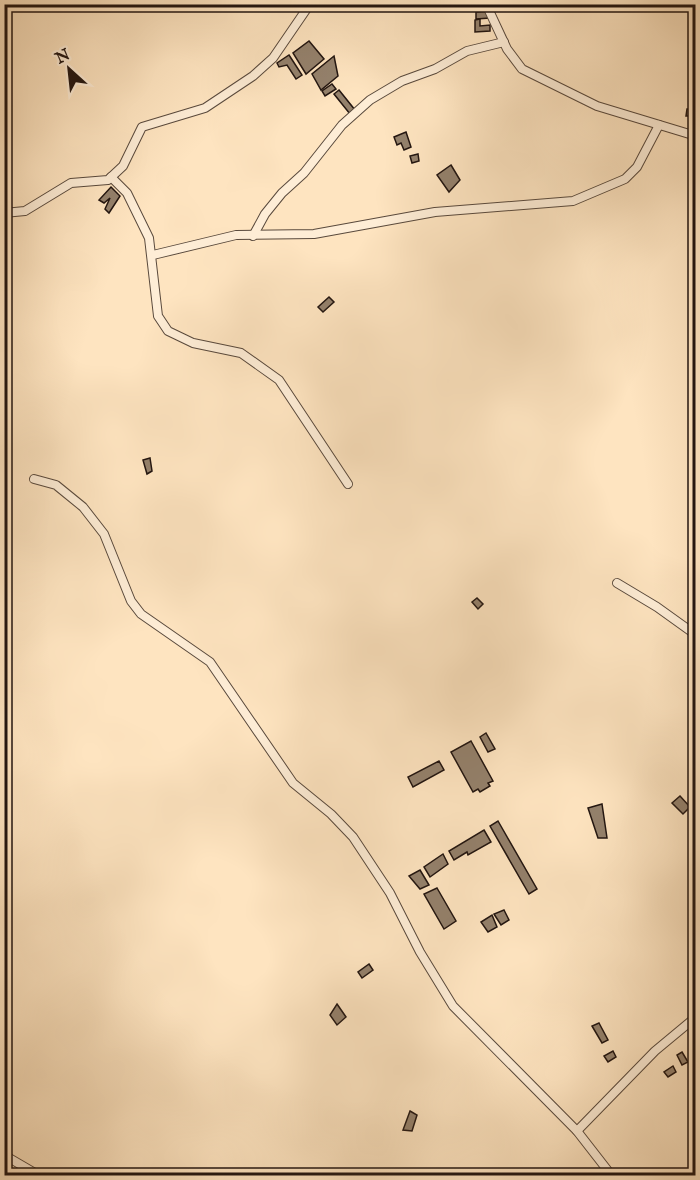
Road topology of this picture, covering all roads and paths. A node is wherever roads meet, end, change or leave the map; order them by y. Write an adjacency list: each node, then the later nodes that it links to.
1 (310, 4): 6 (street)
2 (486, 4): 3 (street)
3 (504, 42): 4 (street); 8 (street)
4 (659, 125): 5 (street); 8 (street)
5 (696, 136)
6 (111, 177): 7 (street); 9 (street)
7 (4, 213)
8 (253, 236): 9 (street)
9 (153, 255): 11 (street)
10 (34, 479): 15 (street)
11 (348, 484)
12 (617, 584): 13 (street)
13 (696, 635)
14 (696, 1017): 15 (street)
15 (577, 1131): 18 (street)
16 (4, 1155): 17 (street)
17 (40, 1176)
18 (612, 1176)

